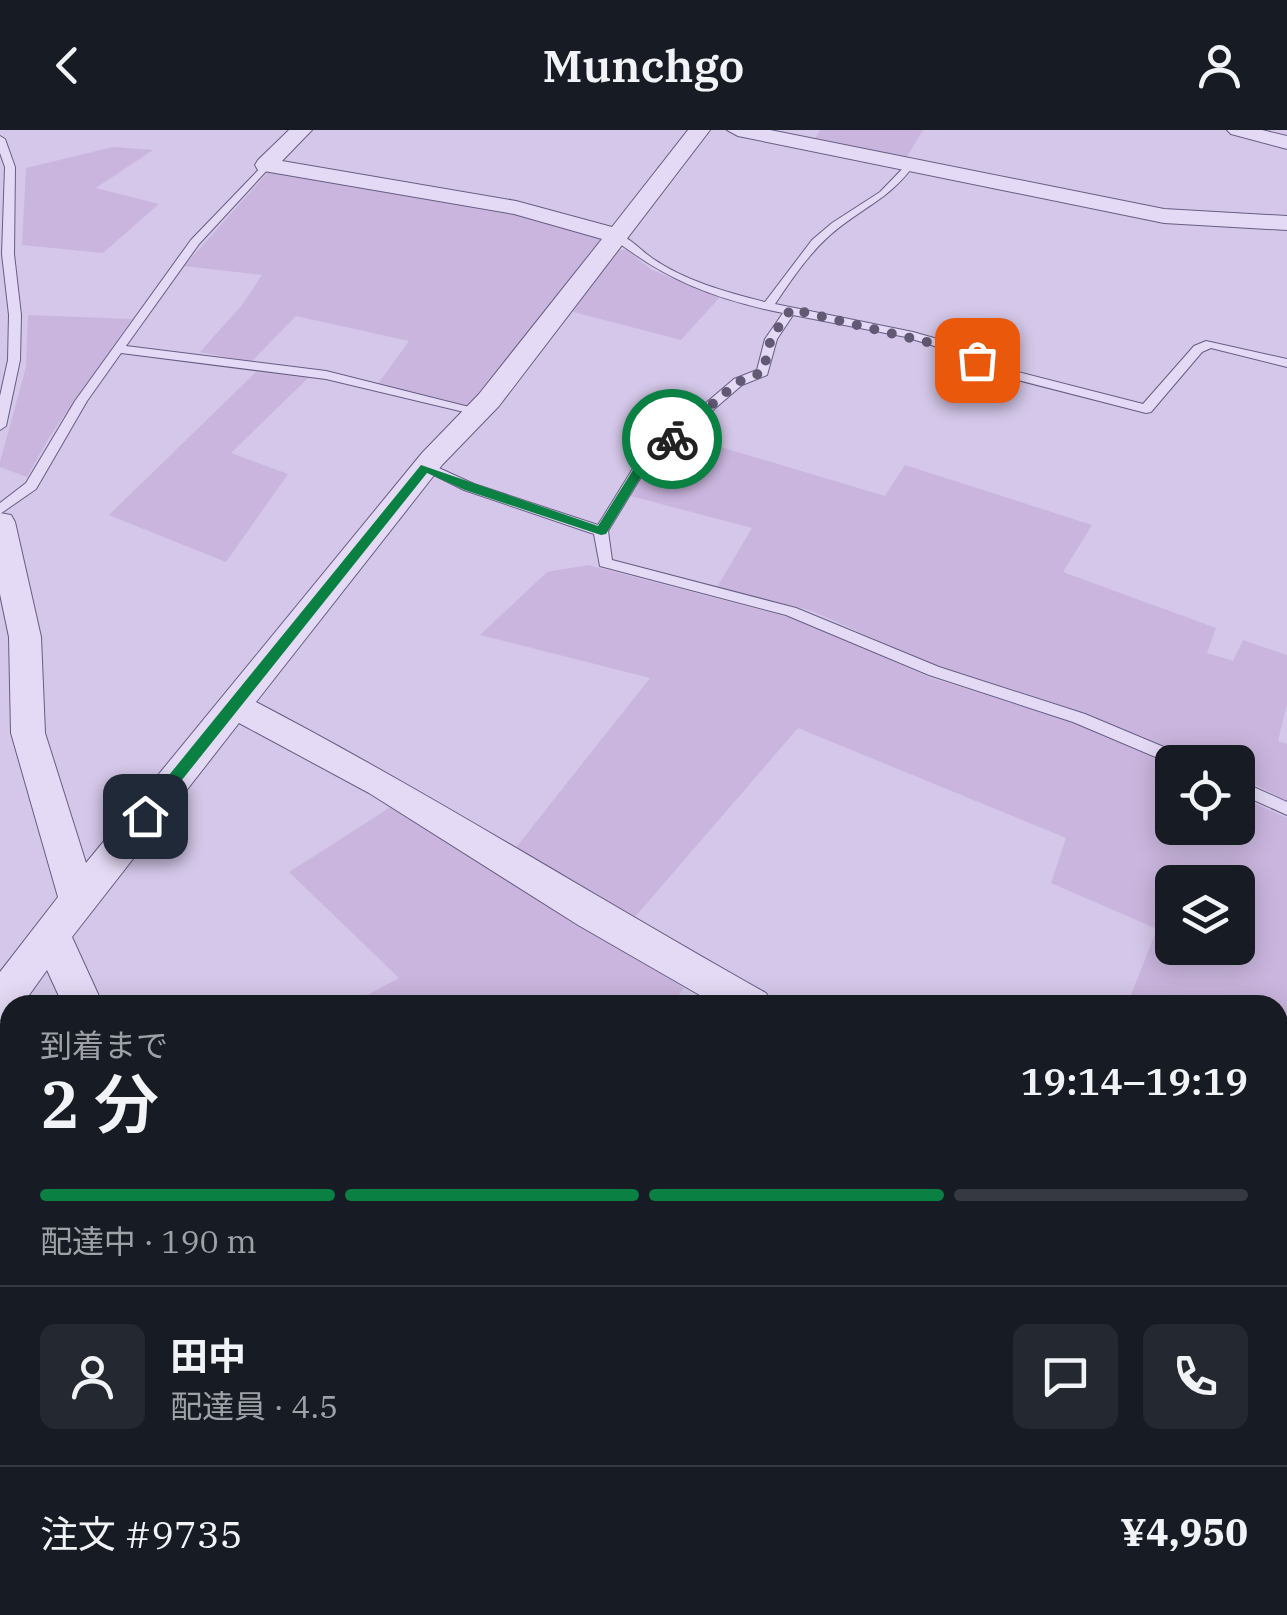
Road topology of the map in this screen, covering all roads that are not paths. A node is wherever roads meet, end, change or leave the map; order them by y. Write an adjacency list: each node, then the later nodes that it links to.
1 (301, 130): 8 (street)
2 (698, 130): 10 (street)
3 (738, 130): 7 (street)
4 (1238, 130): 6 (street)
5 (0, 138): 16 (lane)
6 (1287, 142)
7 (909, 165): 9 (street); 11 (lane)
8 (266, 166): 10 (street); 13 (lane)
9 (1287, 223)
10 (615, 235): 11 (lane); 15 (street)
11 (769, 305): 12 (lane)
12 (791, 309): 14 (lane); 20 (lane)
13 (118, 348): 15 (lane); 18 (lane)
14 (1287, 363)
15 (476, 414): 17 (street)
16 (0, 426)
17 (425, 468): 20 (lane); 21 (street)
18 (0, 510)
19 (0, 522): 25 (street)
20 (601, 531): 22 (lane)
21 (233, 704): 25 (street); 29 (street)
22 (1155, 750)
23 (1255, 794): 24 (lane)
24 (1287, 808)
25 (78, 900): 26 (street)
26 (50, 934): 27 (street); 28 (street)
27 (6, 995)
28 (78, 995)
29 (734, 995)

